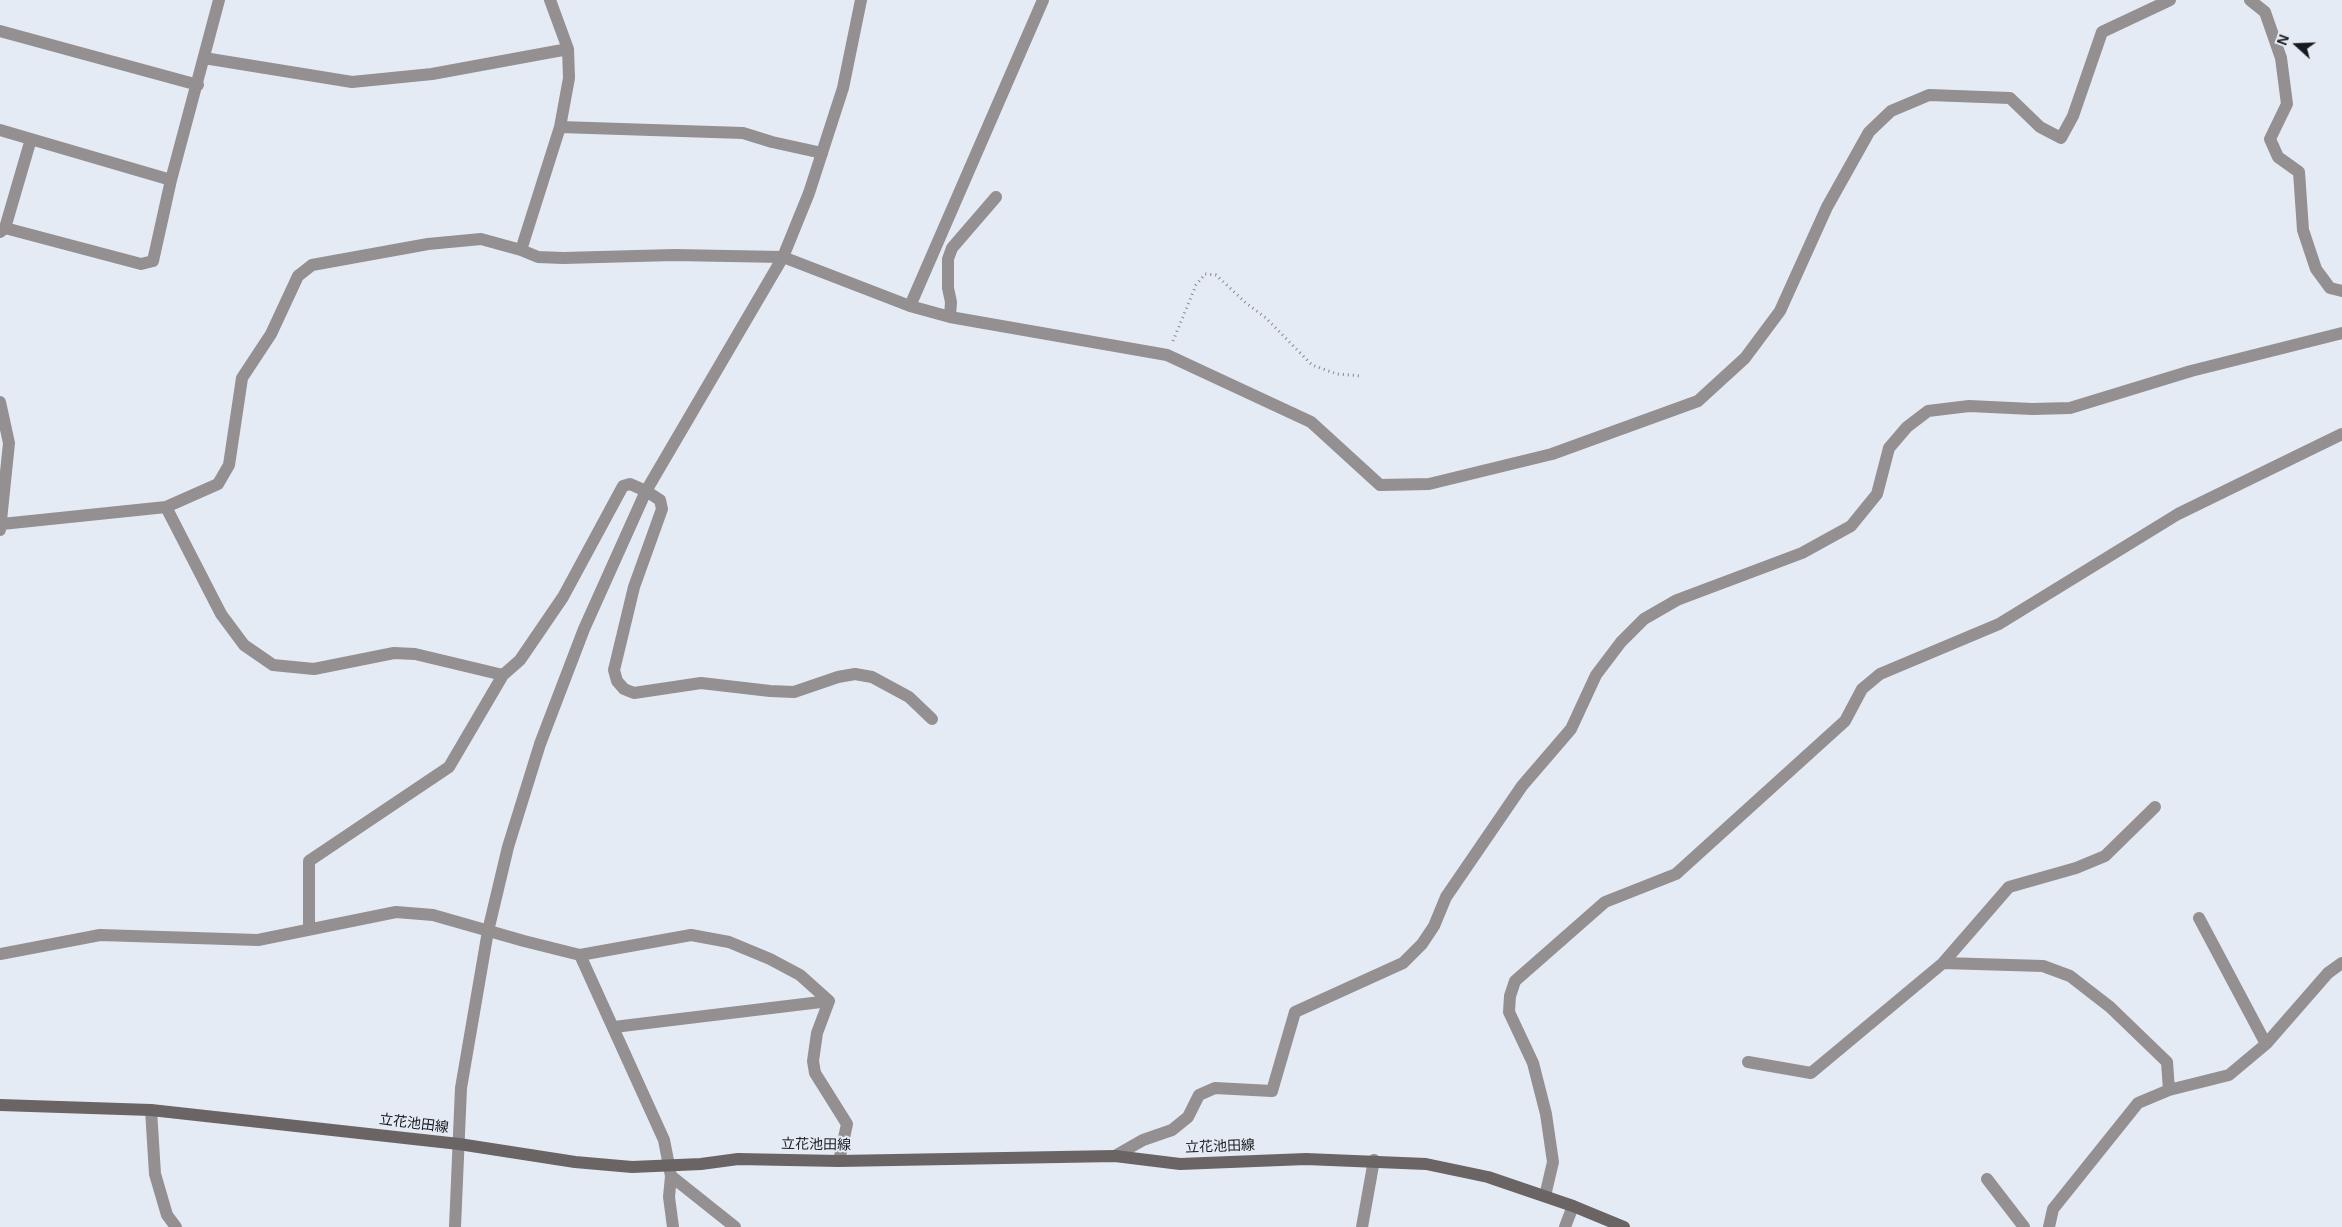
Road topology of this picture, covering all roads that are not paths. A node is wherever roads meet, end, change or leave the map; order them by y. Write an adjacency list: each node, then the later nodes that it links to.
1 (219, 0): 9 (street)
2 (550, 0): 8 (street)
3 (861, 0): 14 (street)
4 (1043, 0): 21 (street)
5 (2170, 0): 22 (street)
6 (2250, 0): 20 (street)
7 (0, 30): 10 (street)
8 (568, 49): 9 (street); 11 (street)
9 (204, 58): 10 (street)
10 (198, 85): 15 (street)
11 (560, 127): 14 (street); 18 (street)
12 (0, 130): 13 (street)
13 (32, 139): 15 (street); 17 (street)
14 (822, 153): 19 (street)
15 (171, 180): 17 (street)
16 (996, 197): 22 (street)
17 (3, 230)
18 (521, 250): 19 (street); 27 (street)
19 (783, 257): 21 (street); 26 (street)
20 (2342, 290)
21 (910, 306): 22 (street)
22 (950, 317)
23 (2342, 332): 47 (street)
24 (0, 402): 28 (street)
25 (2342, 434): 52 (street)
26 (646, 492): 29 (street); 30 (street); 34 (street)
27 (166, 507): 28 (street); 29 (street)
28 (1, 527)
29 (502, 675): 33 (street)
30 (932, 719)
31 (2155, 807): 37 (street)
32 (2199, 918): 41 (street)
33 (310, 928): 34 (street); 35 (street)
34 (488, 931): 36 (street); 46 (street)
35 (0, 954)
36 (580, 955): 39 (street); 40 (street)
37 (1943, 963): 42 (street); 43 (street)
38 (2342, 963): 41 (street)
39 (829, 1001): 40 (street); 49 (street)
40 (614, 1027): 50 (street)
41 (2266, 1044): 43 (street)
42 (1748, 1062)
43 (2169, 1090): 62 (street)
44 (0, 1105): 45 (main road, 立花池田線)
45 (151, 1110): 46 (main road, 立花池田線); 54 (street)
46 (459, 1144): 50 (main road, 立花池田線); 55 (street)
47 (1115, 1156): 48 (main road, 立花池田線); 49 (main road, 立花池田線)
48 (1374, 1160): 52 (main road, 立花池田線); 58 (street)
49 (839, 1161): 50 (main road, 立花池田線)
50 (670, 1171): 56 (street); 57 (street)
51 (1987, 1178): 61 (street)
52 (1545, 1196): 53 (main road, 立花池田線)
53 (1573, 1206): 59 (street); 60 (main road, 立花池田線)
54 (176, 1227)
55 (456, 1227)
56 (673, 1227)
57 (735, 1227)
58 (1362, 1227)
59 (1565, 1227)
60 (1624, 1227)
61 (2024, 1227)
62 (2049, 1227)

